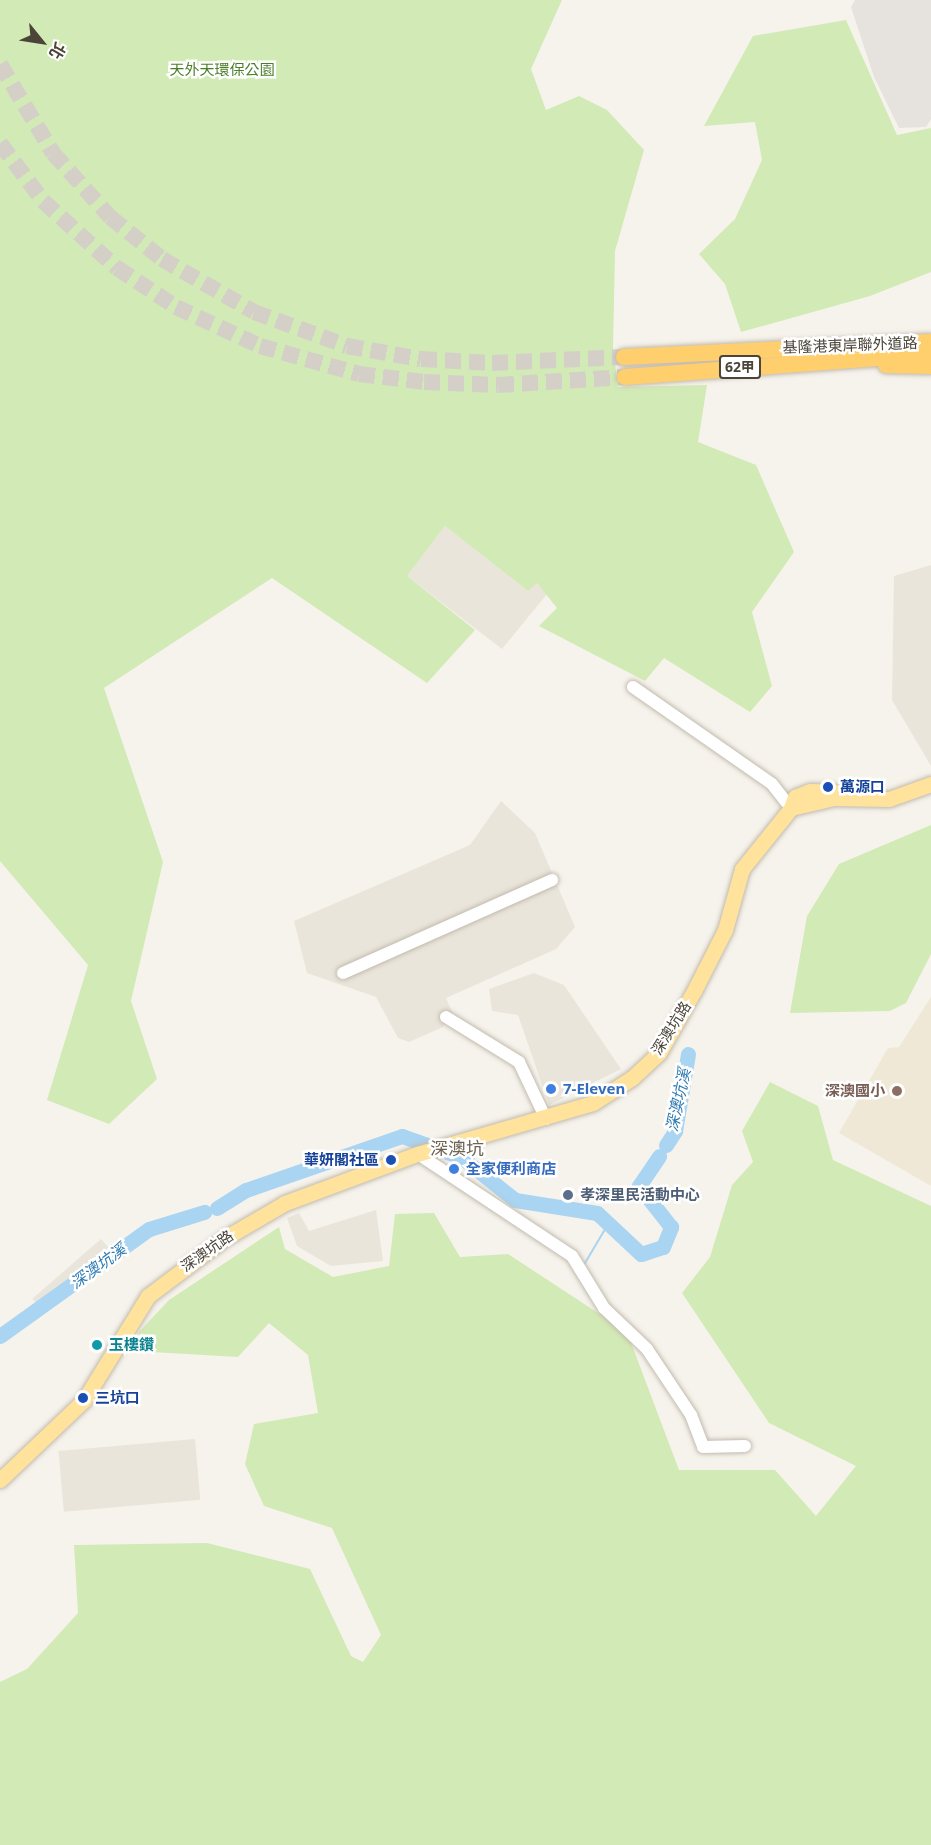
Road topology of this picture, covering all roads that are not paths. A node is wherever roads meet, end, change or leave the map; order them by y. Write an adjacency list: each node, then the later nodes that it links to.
1 (931, 331): 3 (highway)
2 (931, 342): 3 (highway, 基隆港東岸聯外道路 / 62甲)
3 (786, 346): 5 (highway, 基隆港東岸聯外道路 / 62甲)
4 (931, 354): 6 (highway, 基隆港東岸聯外道路 / 62甲)
5 (624, 357)
6 (831, 360): 7 (highway); 8 (highway, 基隆港東岸聯外道路 / 62甲)
7 (931, 366)
8 (625, 377)
9 (633, 687): 12 (street)
10 (931, 775): 12 (main road, 深澳坑路)
11 (931, 784): 12 (main road)
12 (791, 807): 16 (main road, 深澳坑路)
13 (552, 880): 14 (street)
14 (343, 973)
15 (446, 1017): 16 (street)
16 (546, 1119): 17 (main road, 深澳坑路)
17 (424, 1154): 18 (street); 19 (main road, 深澳坑路)
18 (745, 1446)
19 (0, 1480)

